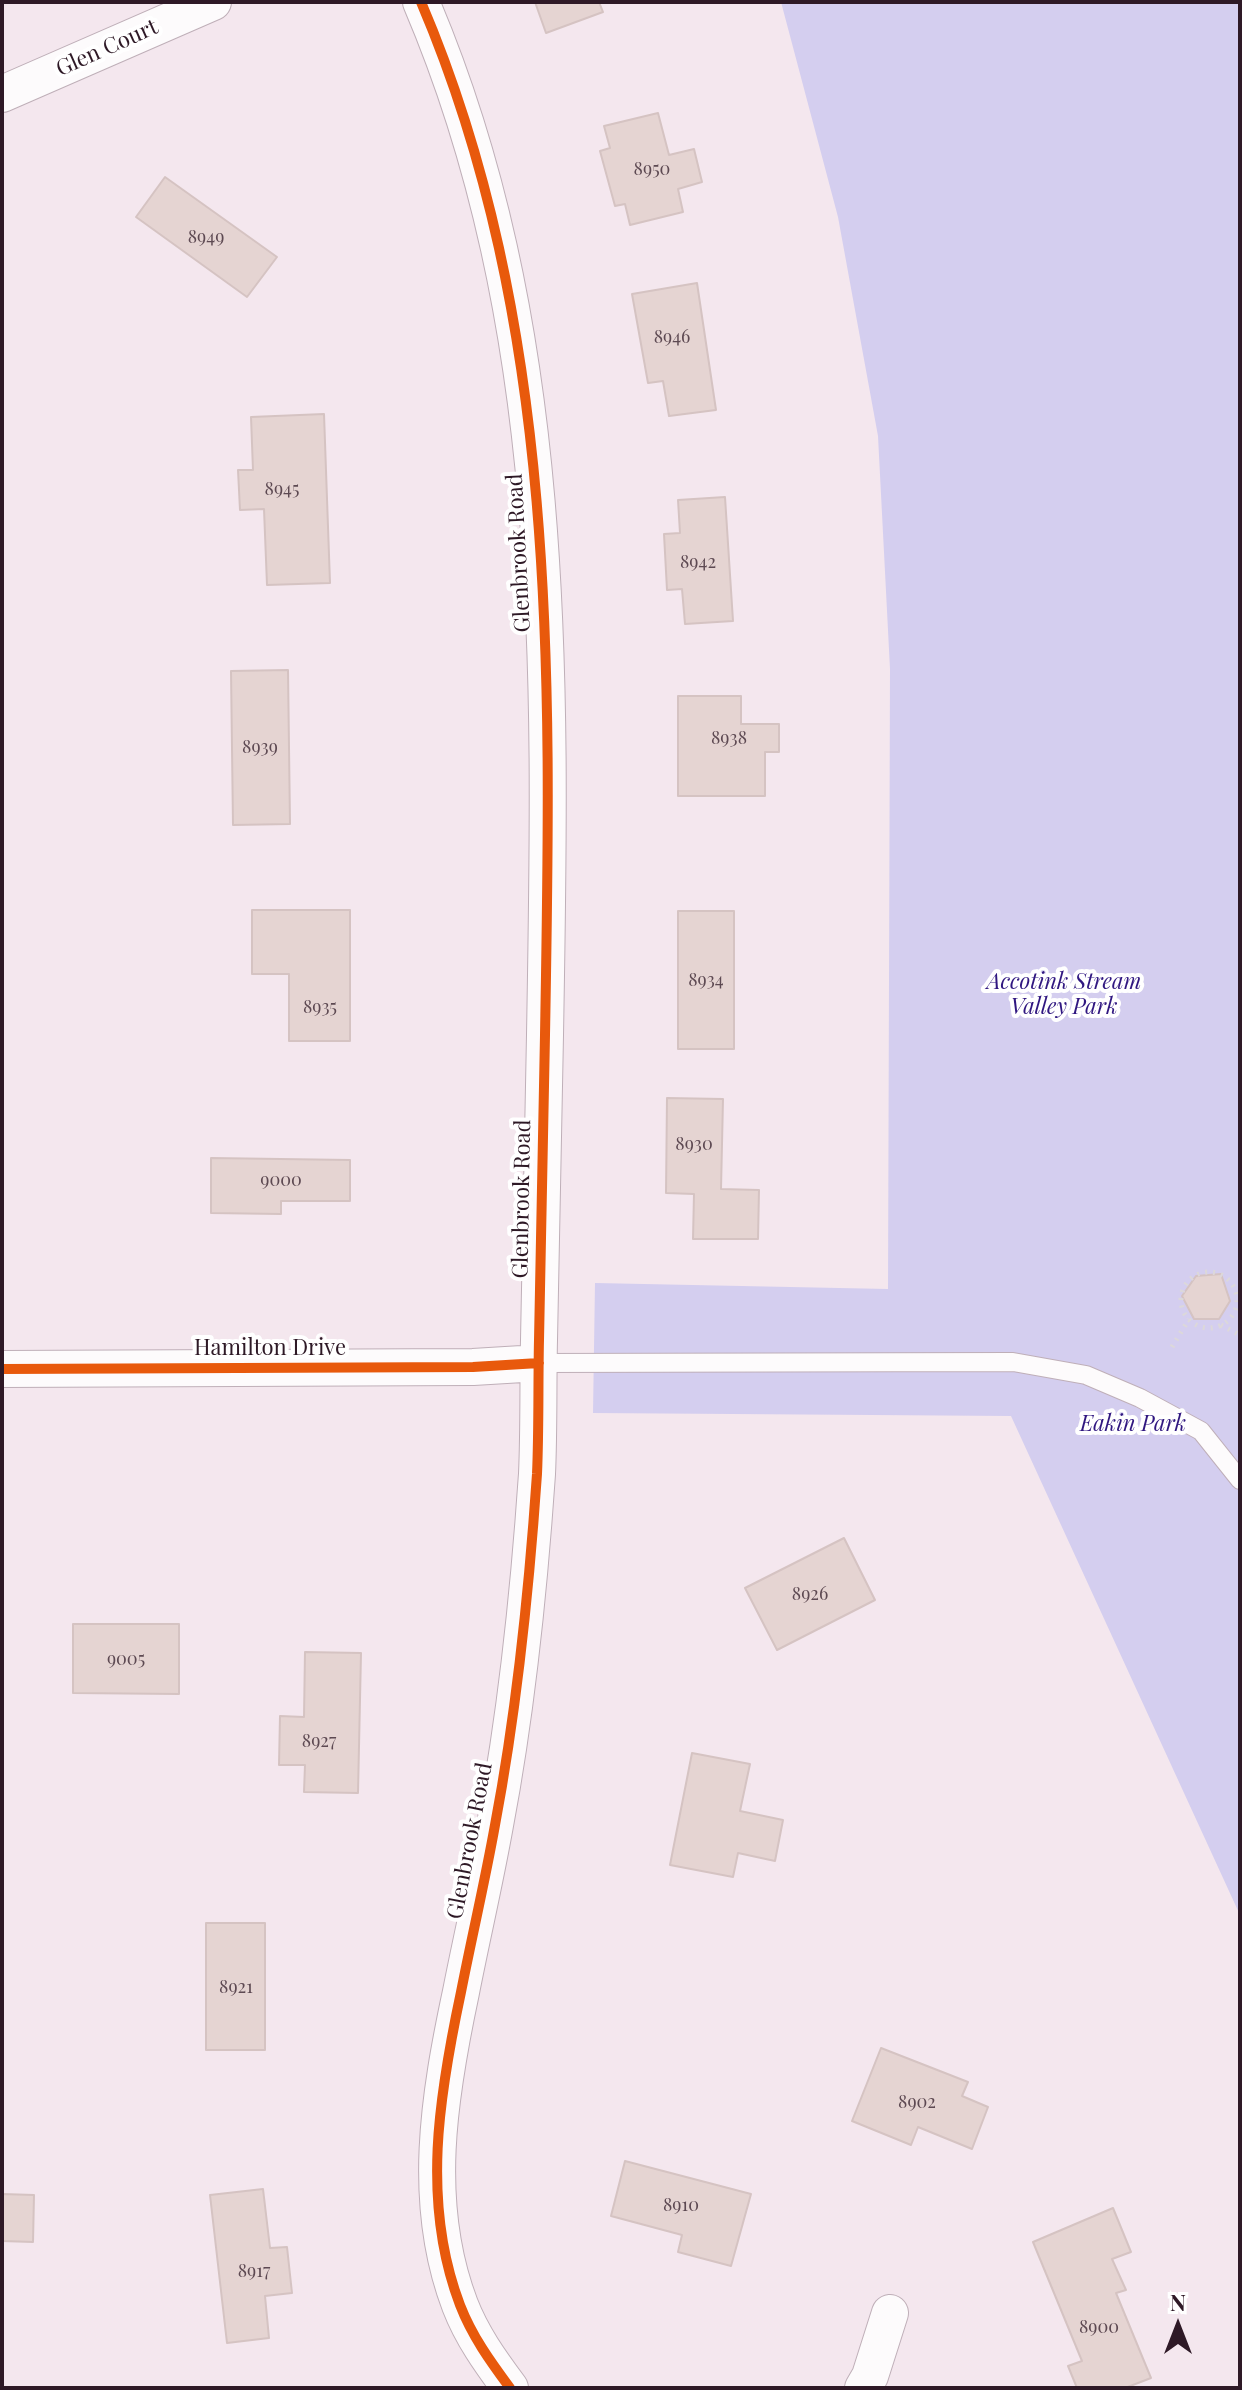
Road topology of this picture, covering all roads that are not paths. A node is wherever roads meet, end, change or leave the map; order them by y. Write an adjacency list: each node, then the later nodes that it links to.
1 (213, 2): 3 (street, Glen Court)
2 (421, 2): 4 (street, Glenbrook Road)
3 (2, 94)
4 (539, 1363): 5 (street, Hamilton Drive); 6 (lane); 8 (street, Glenbrook Road)
5 (2, 1369)
6 (1240, 1480)
7 (890, 2313): 9 (street)
8 (510, 2388)
9 (863, 2388)

